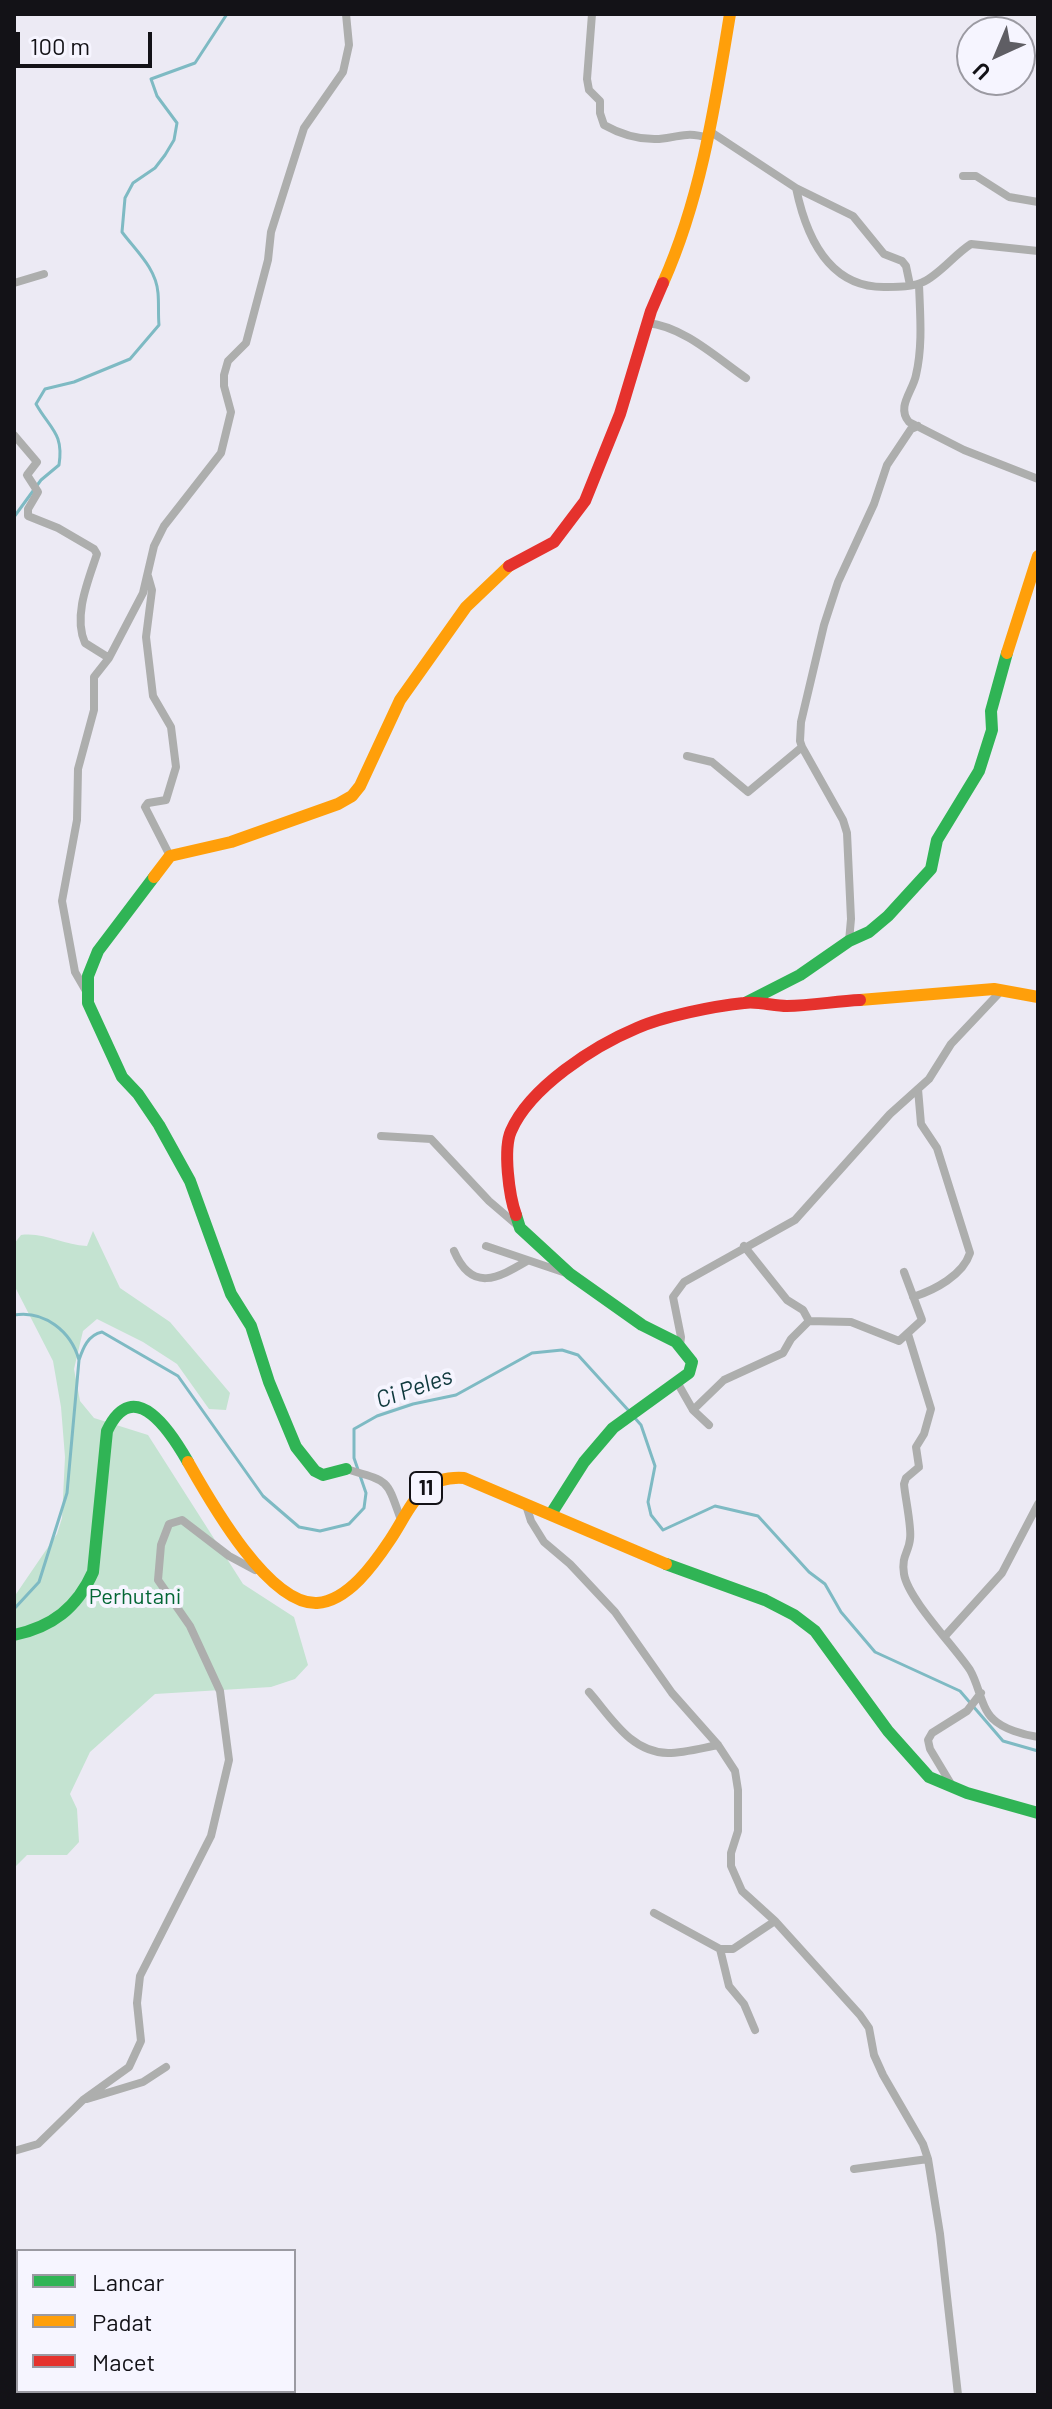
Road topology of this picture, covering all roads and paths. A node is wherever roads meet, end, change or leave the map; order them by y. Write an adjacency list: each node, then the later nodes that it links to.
1 (346, 14): 18 (street)
2 (592, 14): 4 (street)
3 (730, 14): 4 (main road)
4 (710, 135): 6 (street); 12 (main road)
5 (963, 176): 7 (street)
6 (796, 188): 11 (street); 11 (street)
7 (1038, 202)
8 (1038, 251): 11 (street)
9 (44, 274): 10 (street)
10 (14, 283)
11 (914, 284): 14 (street)
12 (647, 323): 13 (street); 22 (main road)
13 (746, 378)
14 (918, 426): 16 (street); 20 (street)
15 (14, 435): 19 (street)
16 (1038, 479)
17 (1038, 556): 23 (main road)
18 (147, 575): 19 (street); 22 (street)
19 (109, 658): 25 (street)
20 (802, 747): 21 (street); 23 (street)
21 (687, 756)
22 (170, 856): 25 (main road)
23 (849, 941): 27 (main road)
24 (1002, 990): 26 (main road); 27 (main road); 28 (street)
25 (86, 991): 44 (main road)
26 (1038, 997)
27 (747, 1002): 30 (main road)
28 (918, 1089): 32 (street); 37 (street)
29 (381, 1136): 30 (street)
30 (520, 1228): 36 (main road)
31 (486, 1246): 34 (street)
32 (744, 1246): 38 (street); 40 (street)
33 (454, 1251): 34 (street)
34 (527, 1261): 36 (street)
35 (904, 1272): 37 (street)
36 (570, 1274): 40 (main road)
37 (913, 1297): 39 (street)
38 (809, 1321): 39 (street); 42 (street)
39 (908, 1334): 52 (street)
40 (680, 1345): 41 (main road)
41 (677, 1382): 42 (street); 47 (main road)
42 (693, 1410): 43 (street)
43 (709, 1425)
44 (346, 1469): 48 (street)
45 (525, 1503): 47 (main road, 11); 48 (main road, 11); 49 (street)
46 (1038, 1504): 52 (street)
47 (557, 1517): 49 (street); 57 (main road, 11)
48 (401, 1521): 50 (main road, 11)
49 (531, 1521): 56 (street)
50 (265, 1572): 51 (main road, 11); 64 (street)
51 (14, 1635)
52 (945, 1636): 54 (street)
53 (589, 1692): 56 (street)
54 (975, 1701): 55 (street); 57 (street)
55 (1038, 1737)
56 (718, 1745): 60 (street)
57 (953, 1789): 58 (main road, 11)
58 (1038, 1813)
59 (654, 1913): 61 (street)
60 (775, 1921): 61 (street); 66 (street)
61 (720, 1949): 62 (street)
62 (755, 2030)
63 (166, 2067): 64 (street)
64 (83, 2100): 65 (street)
65 (14, 2151)
66 (928, 2159): 67 (street); 68 (street)
67 (854, 2169)
68 (958, 2395)

